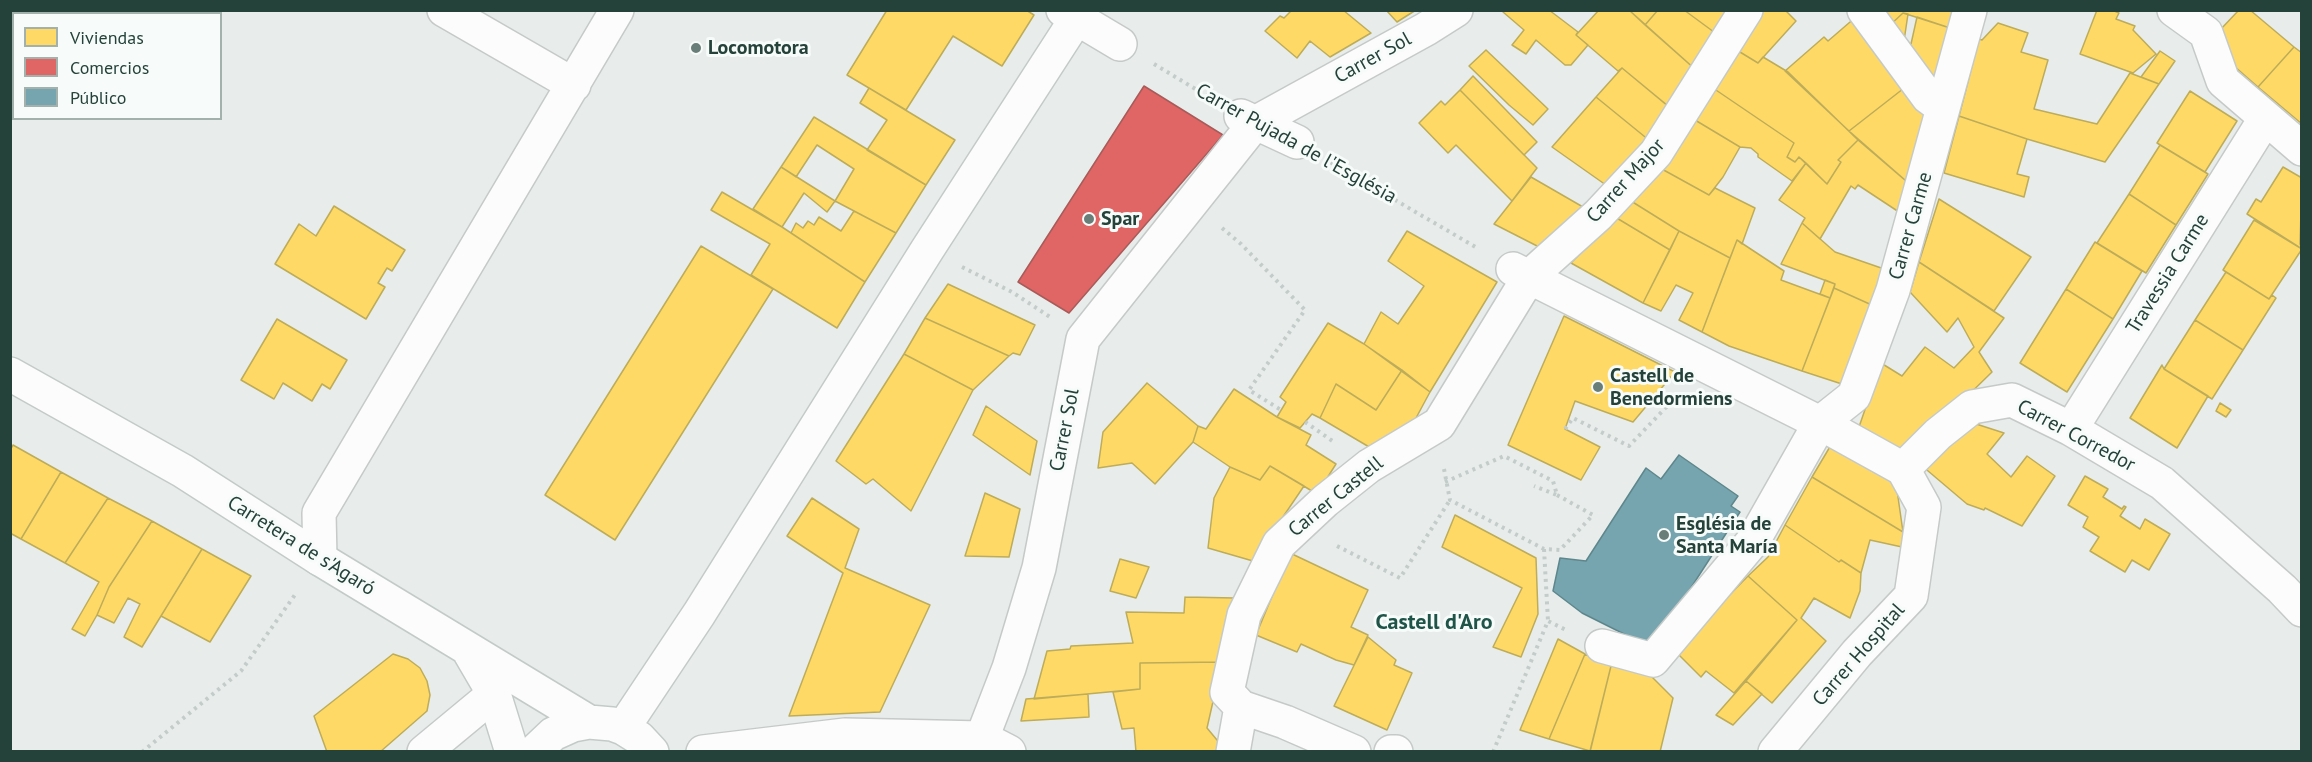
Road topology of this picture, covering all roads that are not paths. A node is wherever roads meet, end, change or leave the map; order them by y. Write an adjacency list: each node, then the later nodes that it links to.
1 (444, 10): 10 (street)
2 (616, 10): 10 (street)
3 (1455, 10): 12 (street, Carrer Sol)
4 (1746, 10): 16 (street, Carrer Major)
5 (1864, 10): 11 (street)
6 (1970, 10): 11 (street, Carrer Carme)
7 (2174, 10): 13 (street)
8 (1073, 13): 9 (street); 28 (street)
9 (1120, 44)
10 (574, 85): 21 (street)
11 (1943, 108): 18 (street, Carrer Carme)
12 (1248, 119): 14 (street, Carrer Pujada de l'Església); 29 (street, Carrer Sol)
13 (2265, 119): 15 (street); 19 (street, Travessia Carme)
14 (1297, 142)
15 (2301, 150)
16 (1521, 273): 18 (street); 26 (street, Carrer Castell)
17 (10, 374): 21 (street, Carretera de s'Agaró)
18 (1820, 423): 20 (street); 23 (street)
19 (2071, 429): 20 (street, Carrer Corredor); 22 (street, Carrer Corredor)
20 (1903, 469): 39 (street, Carrer Hospital)
21 (320, 559): 24 (street, Carretera de s'Agaró)
22 (2301, 610)
23 (1602, 646)
24 (467, 649): 25 (street); 27 (street, Carretera de s'Agaró)
25 (494, 694): 30 (street); 31 (street)
26 (1241, 707): 35 (street); 36 (street)
27 (589, 722): 28 (street); 32 (street)
28 (623, 728): 33 (street)
29 (996, 745): 34 (street, Carrer Sol)
30 (424, 752)
31 (512, 752)
32 (534, 752)
33 (652, 752)
34 (703, 752)
35 (1233, 752)
36 (1354, 752)
37 (1391, 752): 38 (street)
38 (1396, 752)
39 (1775, 752)

